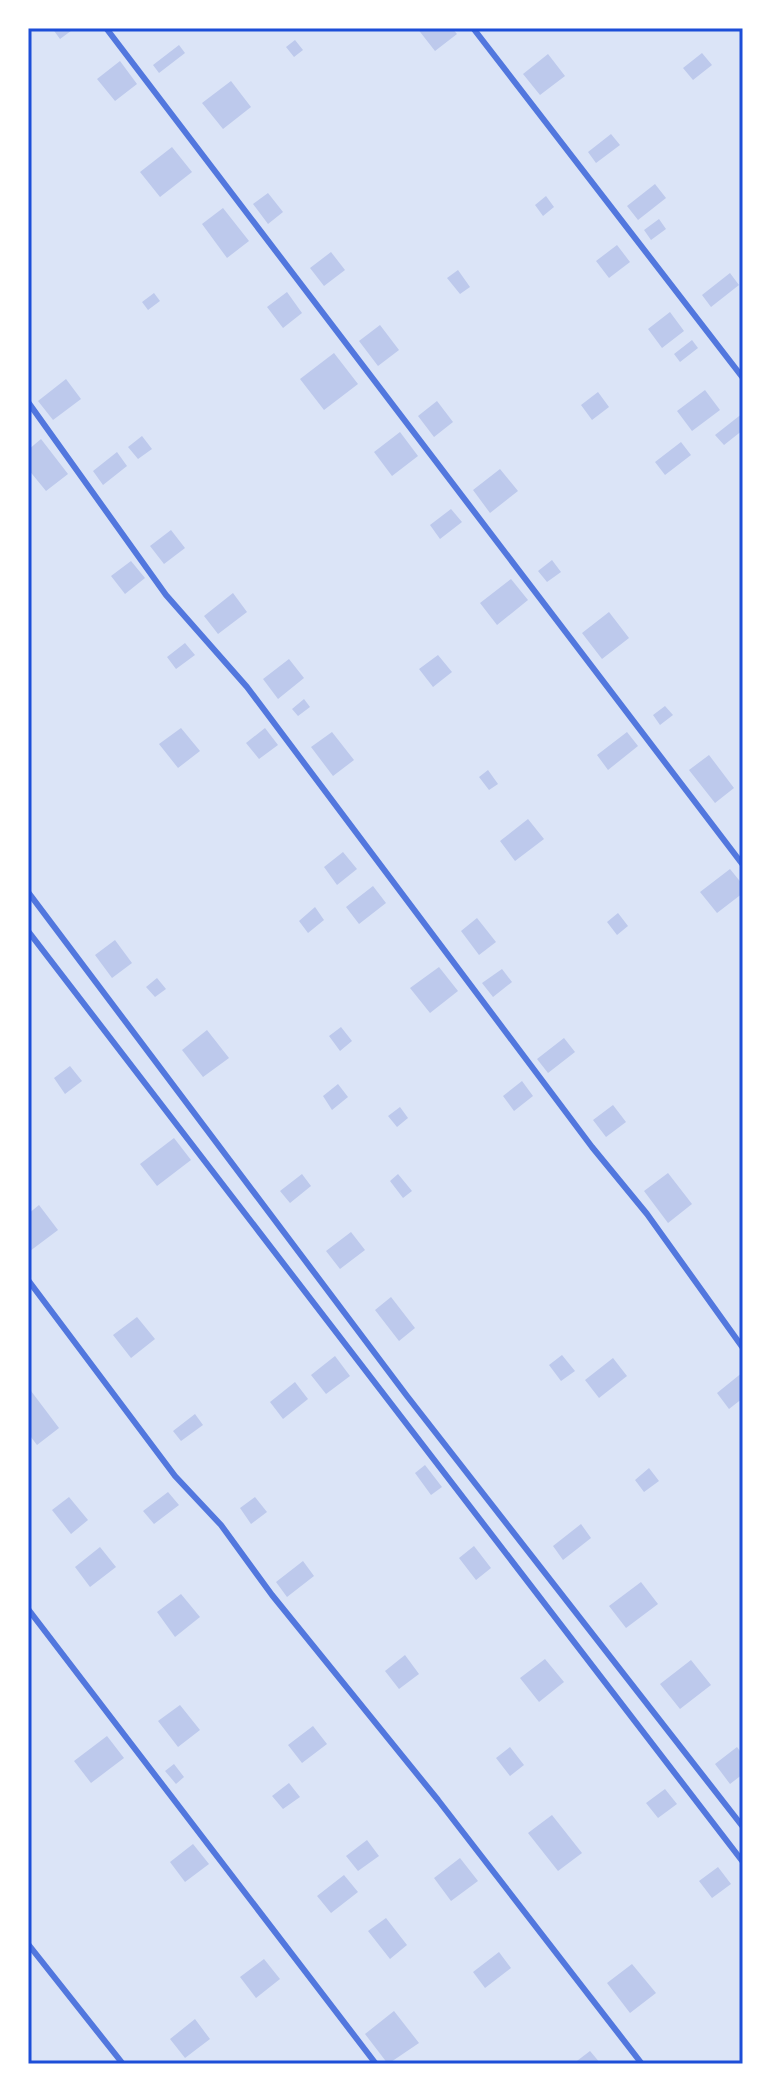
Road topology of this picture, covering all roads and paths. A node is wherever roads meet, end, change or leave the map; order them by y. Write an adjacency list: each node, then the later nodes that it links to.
1 (106, 28): 5 (lane)
2 (473, 28): 3 (lane)
3 (743, 378)
4 (28, 402): 9 (lane)
5 (743, 865)
6 (28, 892): 11 (lane)
7 (28, 931): 12 (lane)
8 (28, 1280): 16 (lane)
9 (743, 1348)
10 (28, 1609): 15 (lane)
11 (743, 1827)
12 (743, 1862)
13 (28, 1944): 14 (lane)
14 (123, 2064)
15 (376, 2064)
16 (642, 2064)

